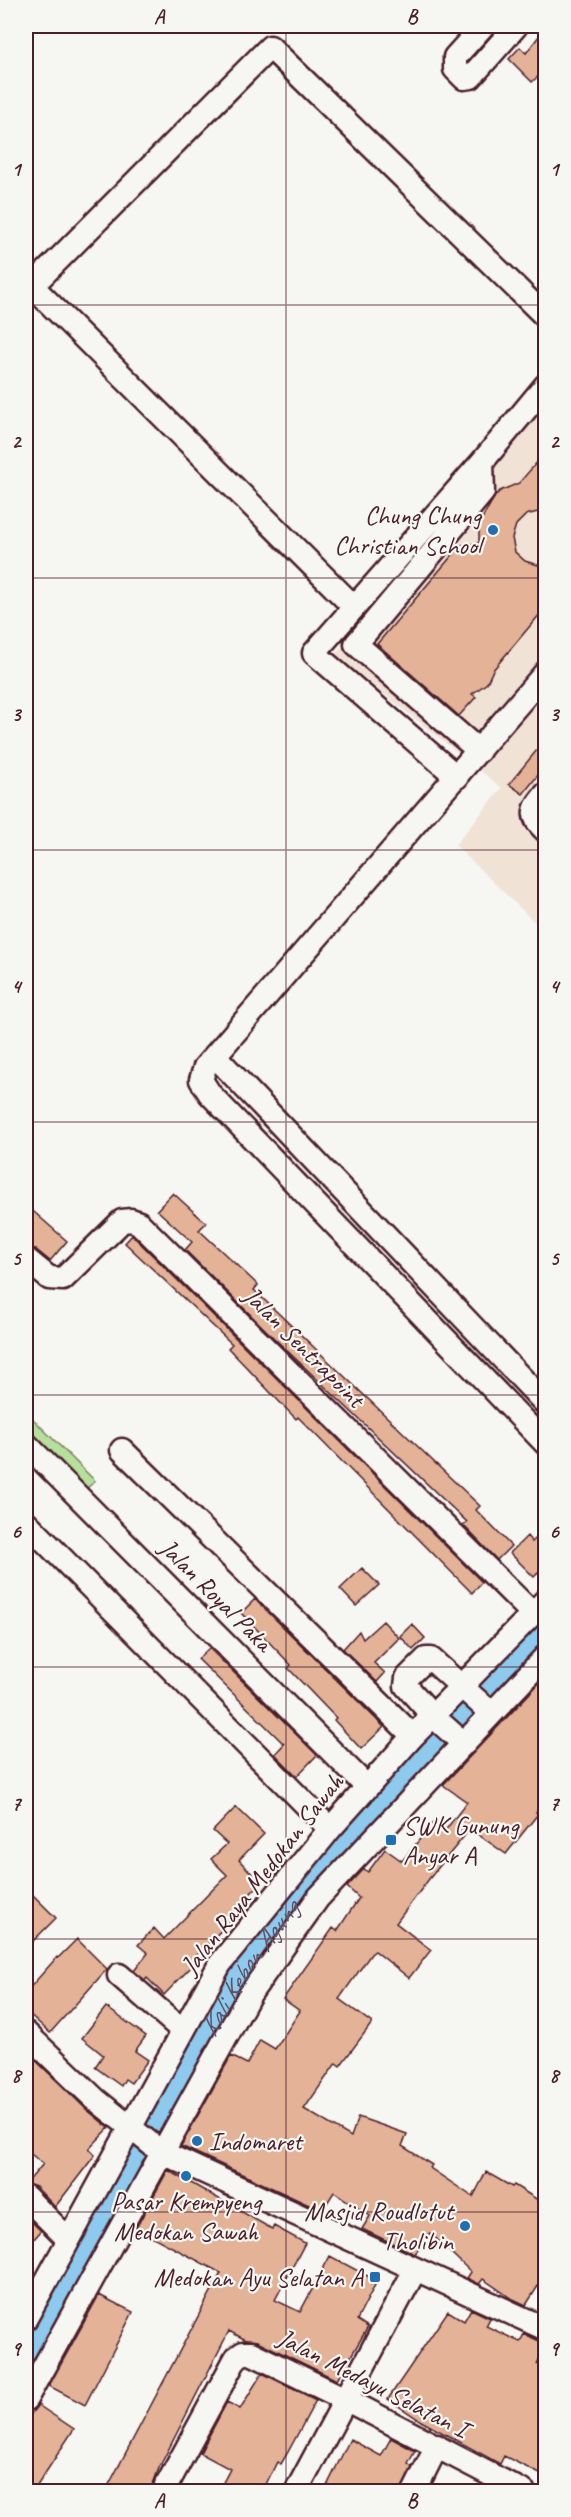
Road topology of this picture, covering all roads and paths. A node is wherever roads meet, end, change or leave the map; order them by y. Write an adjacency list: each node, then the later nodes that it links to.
1 (483, 26): 2 (street)
2 (516, 26)
3 (546, 317): 6 (street)
4 (546, 385): 5 (street)
5 (482, 462): 6 (street); 8 (street)
6 (354, 607): 9 (street)
7 (546, 672): 8 (street)
8 (479, 751): 9 (street)
9 (457, 777): 12 (street)
10 (546, 794): 11 (street)
11 (546, 831)
12 (215, 1056): 14 (street); 16 (street)
13 (26, 1259): 19 (street, Jalan Sentrapoint)
14 (546, 1404)
15 (26, 1444): 26 (street, Jalan Royal Paka)
16 (546, 1444)
17 (123, 1450): 24 (street)
18 (26, 1522): 27 (street)
19 (539, 1607): 21 (street, Jalan Raya Medokan Sawah)
20 (546, 1656): 22 (street, Jalan Raya Medokan Sawah)
21 (465, 1689): 22 (street); 23 (street, Jalan Raya Medokan Sawah); 23 (street)
22 (488, 1711): 25 (street, Jalan Raya Medokan Sawah)
23 (437, 1719): 24 (street, Jalan Raya Medokan Sawah); 25 (street)
24 (413, 1736): 26 (street, Jalan Raya Medokan Sawah)
25 (462, 1742): 31 (street, Jalan Raya Medokan Sawah)
26 (367, 1787): 27 (street, Jalan Raya Medokan Sawah)
27 (330, 1829): 29 (street, Jalan Raya Medokan Sawah)
28 (119, 1975): 29 (street)
29 (183, 2031): 31 (street, Jalan Raya Medokan Sawah)
30 (26, 2033): 31 (street)
31 (146, 2141): 33 (street, Jalan Raya Medokan Sawah); 34 (street); 37 (street, Jalan Raya Medokan Sawah)
32 (26, 2198): 33 (street)
33 (68, 2239): 35 (street, Jalan Raya Medokan Sawah)
34 (415, 2270): 36 (street); 38 (street)
35 (26, 2318)
36 (546, 2329)
37 (26, 2399)
38 (345, 2399): 39 (street, Jalan Medayu Selatan I); 40 (street, Jalan Medayu Selatan I); 41 (street)
39 (437, 2446): 42 (street); 43 (street, Jalan Medayu Selatan I)
40 (163, 2492)
41 (296, 2492)
42 (414, 2492)
43 (524, 2492)

